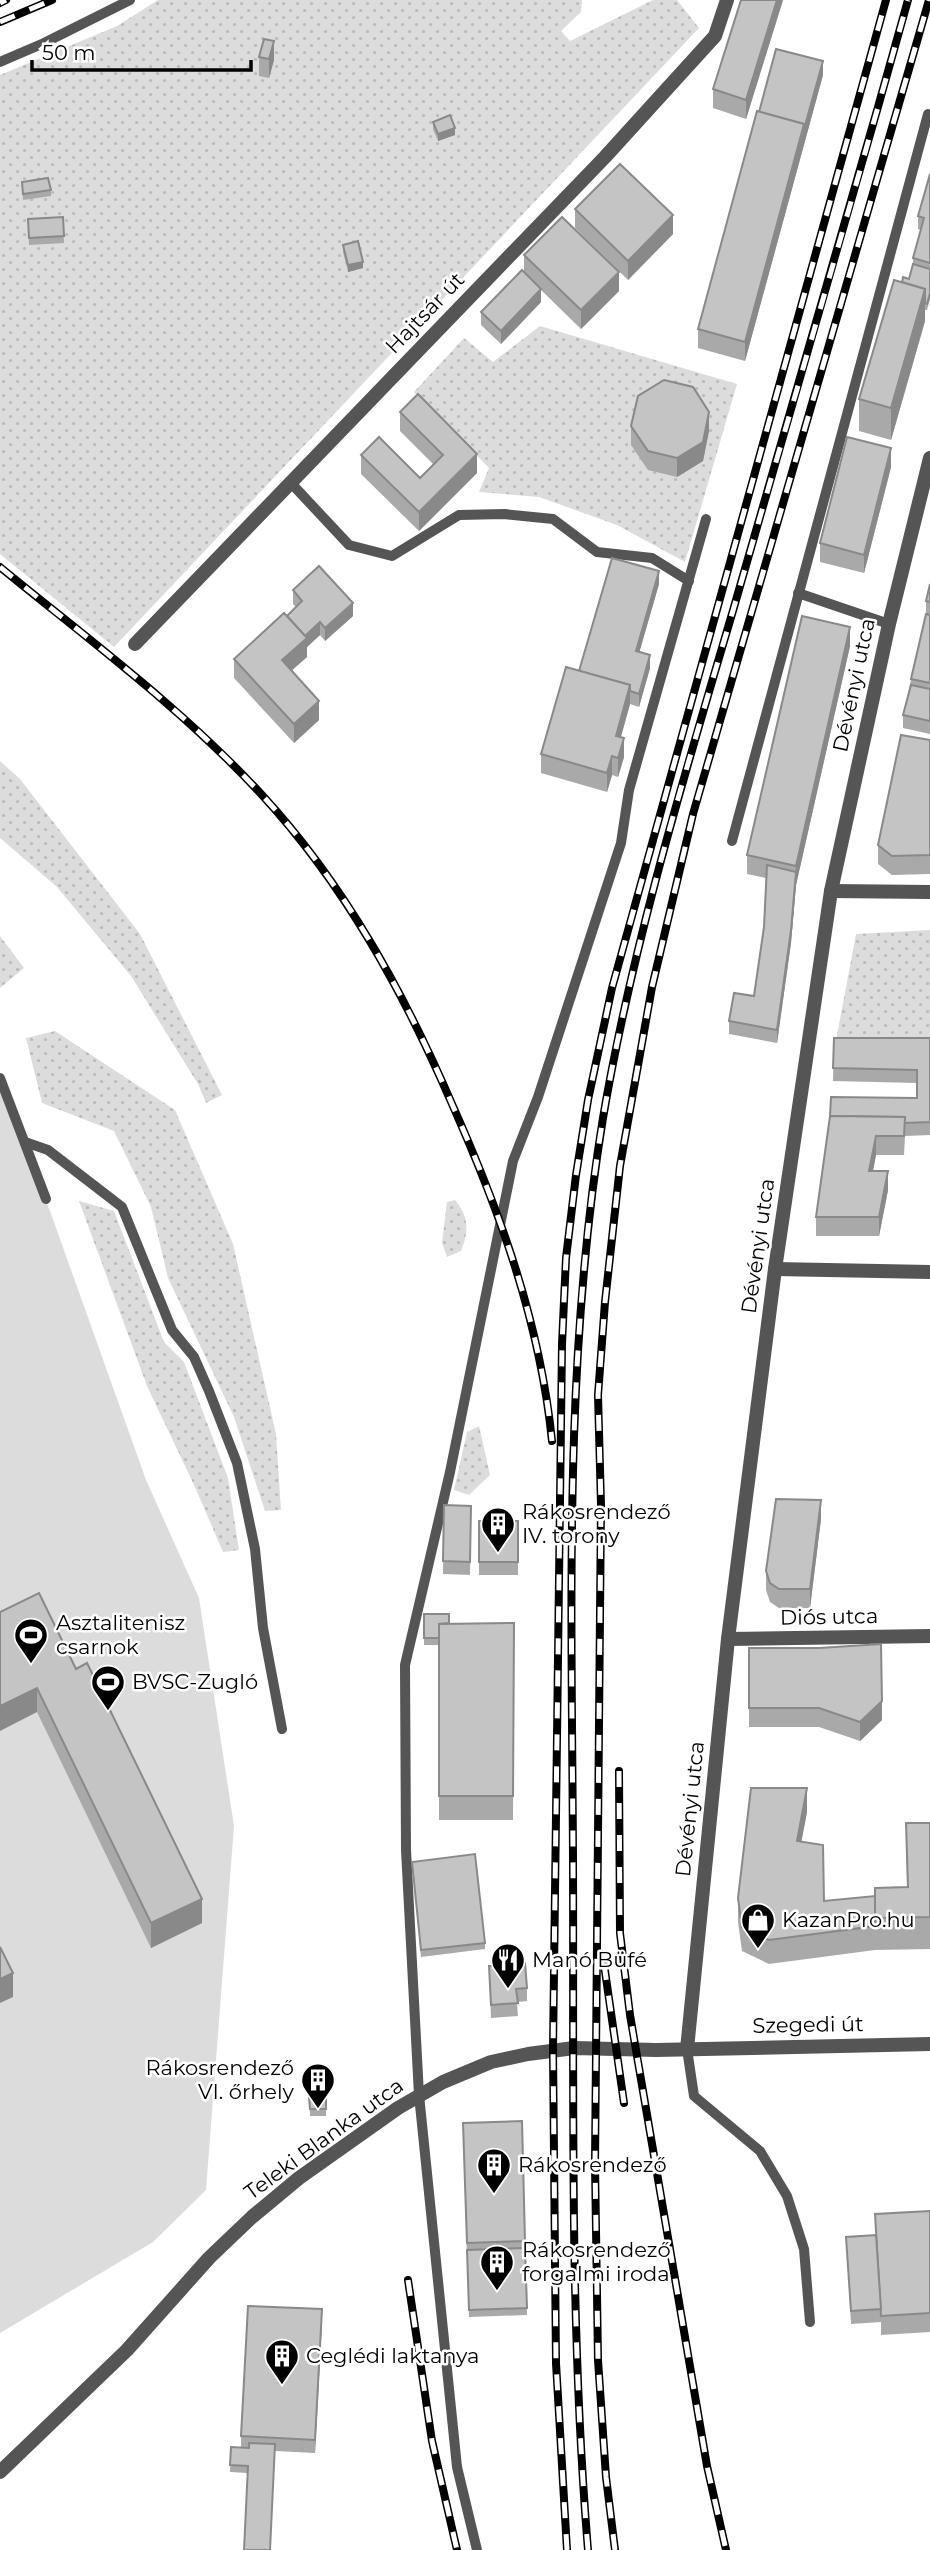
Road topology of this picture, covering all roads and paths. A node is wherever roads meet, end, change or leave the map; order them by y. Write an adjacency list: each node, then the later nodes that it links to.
1 (130, 0): 3 (lane)
2 (727, 0): 6 (street, Hajtsár út)
3 (0, 62)
4 (930, 115): 9 (lane)
5 (930, 458): 10 (street, Dévényi utca)
6 (291, 483): 8 (lane); 11 (street, Hajtsár út)
7 (706, 519): 8 (lane)
8 (689, 581): 25 (lane)
9 (798, 593): 10 (lane); 12 (lane)
10 (889, 624): 13 (street, Dévényi utca)
11 (135, 644)
12 (732, 841)
13 (831, 891): 14 (street); 18 (street, Dévényi utca)
14 (930, 892)
15 (0, 1078): 16 (lane)
16 (24, 1142): 17 (lane); 22 (lane)
17 (46, 1199)
18 (775, 1269): 19 (street); 21 (street, Dévényi utca)
19 (930, 1272)
20 (930, 1636): 21 (street, Diós utca)
21 (728, 1639): 24 (street, Dévényi utca)
22 (282, 1729)
23 (930, 2043): 24 (street, Szegedi út)
24 (687, 2049): 25 (street, Teleki Blanka utca); 26 (lane)
25 (419, 2095): 27 (street, Teleki Blanka utca); 28 (lane)
26 (810, 2322)
27 (0, 2472)
28 (477, 2550)

